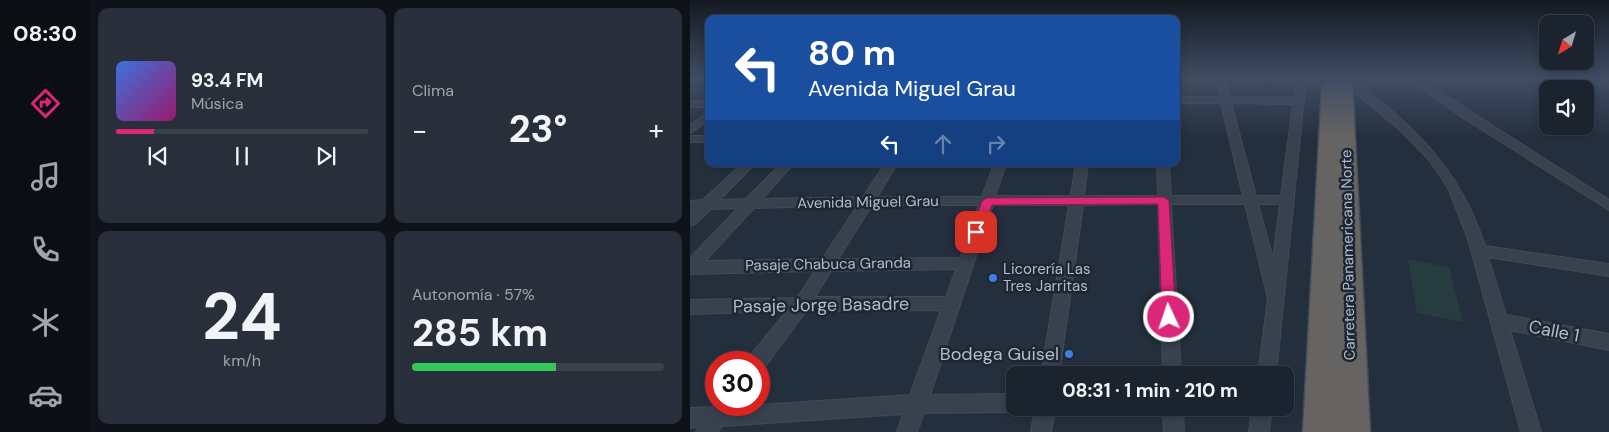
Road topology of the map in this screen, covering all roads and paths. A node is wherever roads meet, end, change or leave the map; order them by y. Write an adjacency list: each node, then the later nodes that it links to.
1 (1338, 98): 53 (highway, Carretera Panamericana Norte)
2 (1340, 98): 54 (highway, Carretera Panamericana Norte)
3 (1366, 98): 31 (street)
4 (1441, 98): 29 (street)
5 (1180, 100): 6 (street)
6 (1226, 100): 7 (street); 20 (street)
7 (1299, 101): 21 (street)
8 (690, 104): 9 (street)
9 (705, 104)
10 (705, 119): 11 (street)
11 (690, 130)
12 (690, 139): 13 (street)
13 (705, 139)
14 (746, 167): 27 (street)
15 (784, 167): 26 (street)
16 (889, 167): 22 (street)
17 (999, 167): 23 (street)
18 (1082, 167): 24 (street)
19 (1163, 167): 25 (street)
20 (1250, 200): 21 (street, Avenida Miguel Grau); 25 (street, Avenida Miguel Grau); 38 (street)
21 (1287, 200): 38 (street)
22 (867, 201): 23 (street, Avenida Miguel Grau); 26 (street, Avenida Miguel Grau); 32 (street)
23 (987, 201): 24 (street, Avenida Miguel Grau); 33 (street)
24 (1076, 201): 25 (street, Avenida Miguel Grau); 43 (street)
25 (1164, 201): 44 (street)
26 (751, 204): 27 (street, Avenida Miguel Grau); 34 (street)
27 (706, 205): 28 (street, Avenida Miguel Grau); 30 (street)
28 (690, 206)
29 (1609, 206)
30 (690, 221)
31 (1479, 250): 35 (street); 40 (street)
32 (828, 263): 33 (street, Pasaje Chabuca Granda); 34 (street, Pasaje Chabuca Granda); 36 (street)
33 (966, 263): 37 (street)
34 (690, 267)
35 (1609, 270)
36 (802, 304): 37 (street, Pasaje Jorge Basadre); 39 (street, Pasaje Jorge Basadre); 42 (street)
37 (952, 304): 47 (street)
38 (1277, 306): 45 (street)
39 (690, 307)
40 (1499, 321): 41 (street, Calle 1); 59 (street)
41 (1609, 342)
42 (766, 351)
43 (1051, 366)
44 (1172, 366)
45 (1268, 366)
46 (1006, 403): 47 (street)
47 (916, 404): 52 (street); 55 (street)
48 (1044, 416): 56 (street)
49 (1173, 416): 57 (street)
50 (1261, 416): 58 (street)
51 (690, 418): 52 (street)
52 (716, 418)
53 (1319, 426)
54 (1355, 426)
55 (906, 432)
56 (1041, 432)
57 (1174, 432)
58 (1259, 432)
59 (1530, 432)

